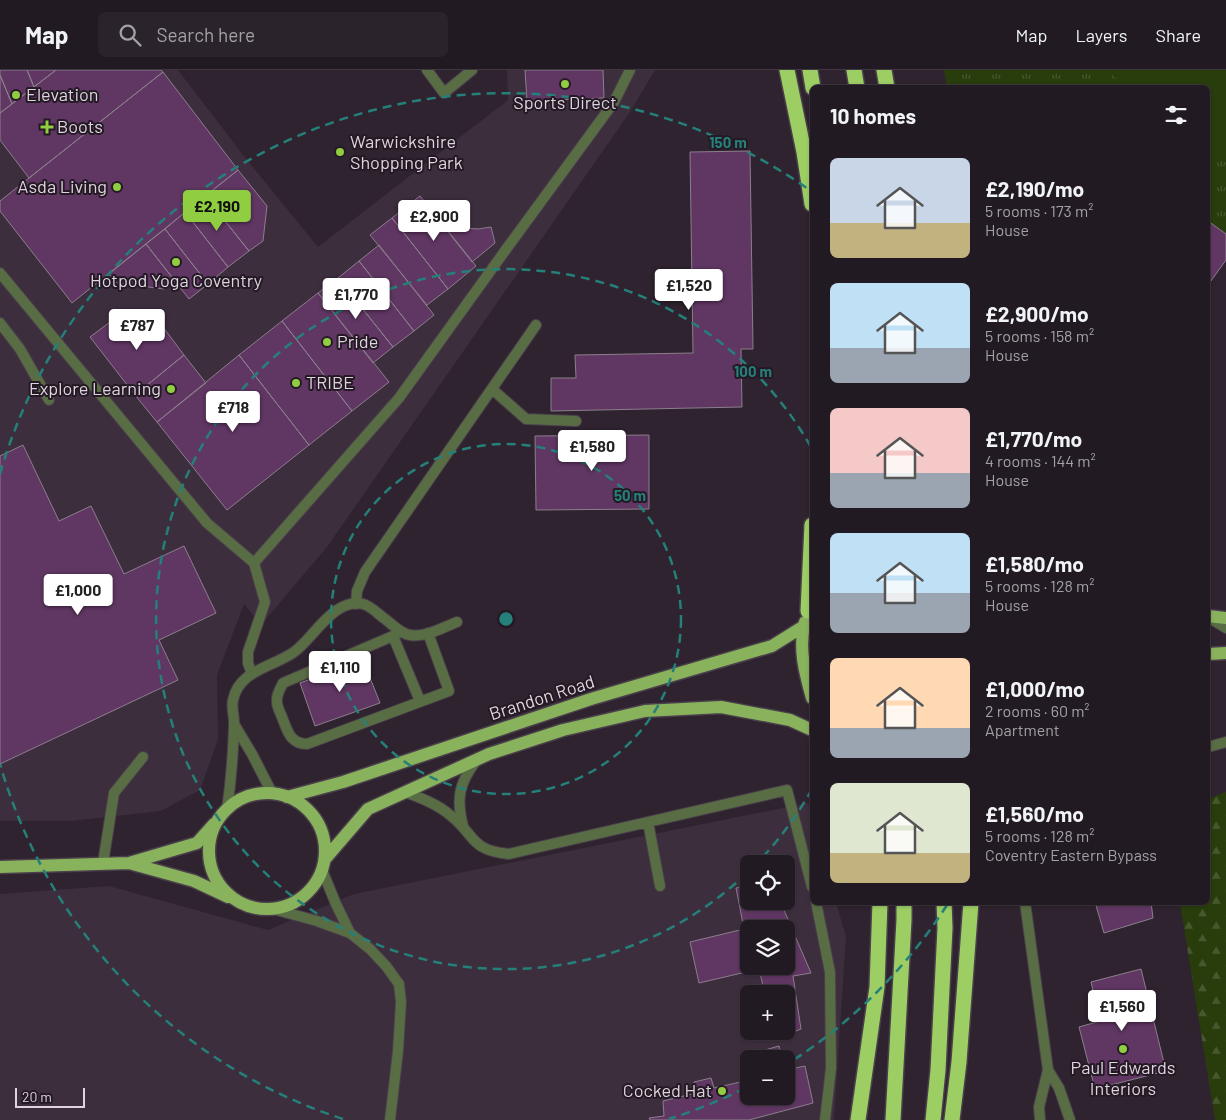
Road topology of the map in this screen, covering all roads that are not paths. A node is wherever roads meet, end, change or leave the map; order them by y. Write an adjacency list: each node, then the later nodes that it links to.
1 (426, 70): 2 (street)
2 (472, 70)
3 (630, 70): 18 (street)
4 (787, 70): 11 (highway)
5 (810, 70): 8 (highway)
6 (854, 70): 9 (highway)
7 (884, 70): 10 (highway)
8 (812, 85)
9 (856, 85)
10 (886, 85)
11 (810, 191)
12 (0, 273): 18 (street)
13 (0, 323): 16 (street)
14 (536, 324): 15 (street)
15 (492, 388): 17 (street); 20 (street)
16 (48, 400)
17 (576, 420)
18 (254, 563): 31 (street)
19 (810, 569): 21 (highway)
20 (356, 604): 28 (street); 31 (street)
21 (808, 613): 32 (main road); 42 (main road, Brandon Road)
22 (1210, 617): 24 (main road)
23 (1210, 618): 26 (street)
24 (1226, 618)
25 (458, 622): 27 (street)
26 (1226, 628)
27 (428, 633): 28 (street); 33 (street)
28 (397, 634): 33 (street); 33 (street)
29 (1226, 653): 30 (main road)
30 (1210, 654)
31 (252, 674): 34 (street)
32 (810, 691)
33 (420, 701)
34 (234, 724): 41 (street); 43 (street)
35 (810, 729): 39 (main road, Brandon Road)
36 (1226, 742): 37 (street)
37 (1210, 746)
38 (142, 757): 46 (street)
39 (476, 760): 40 (main road, Brandon Road); 45 (street)
40 (405, 792): 45 (street); 48 (main road, Brandon Road)
41 (272, 793): 42 (main road); 43 (main road)
42 (287, 797): 48 (main road)
43 (224, 814): 47 (main road); 52 (main road)
44 (648, 822): 45 (street); 50 (street); 51 (street)
45 (463, 829)
46 (103, 863): 47 (main road); 49 (main road)
47 (129, 863): 52 (main road)
48 (323, 864): 59 (main road); 60 (street)
49 (0, 867)
50 (810, 880)
51 (660, 886)
52 (235, 900): 59 (main road)
53 (817, 905): 63 (street)
54 (880, 905): 64 (highway)
55 (904, 905): 65 (highway)
56 (944, 905): 66 (highway)
57 (971, 905): 67 (highway)
58 (1024, 905): 61 (street)
59 (274, 908): 60 (street)
60 (350, 934): 62 (street)
61 (1048, 1070): 68 (street); 69 (street)
62 (390, 1120)
63 (825, 1120)
64 (858, 1120)
65 (892, 1120)
66 (933, 1120)
67 (952, 1120)
68 (1040, 1120)
69 (1070, 1120)

